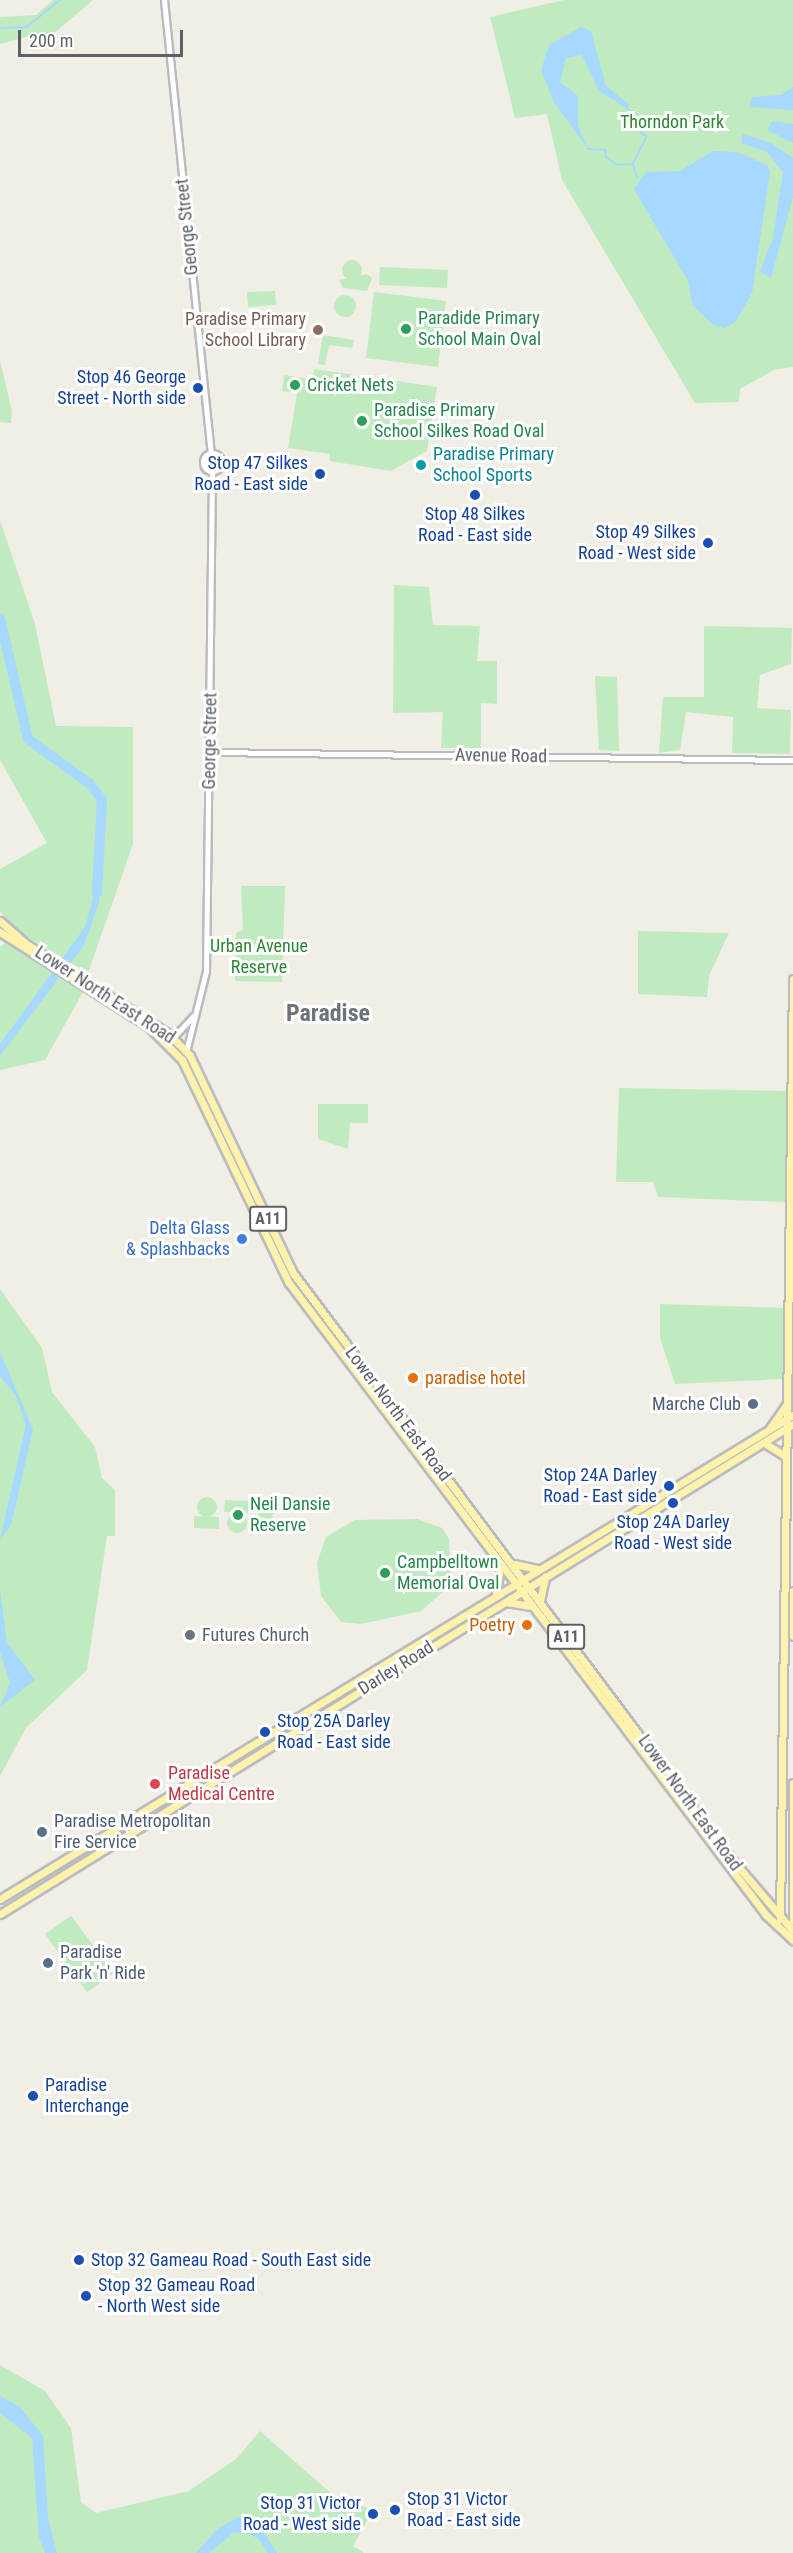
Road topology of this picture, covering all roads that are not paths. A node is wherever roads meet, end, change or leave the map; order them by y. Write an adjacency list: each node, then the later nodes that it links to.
1 (164, 0): 2 (street, George Street)
2 (211, 454): 3 (street); 3 (street)
3 (212, 471): 4 (street, George Street)
4 (210, 752): 5 (street, Avenue Road); 10 (street, George Street)
5 (793, 760)
6 (0, 921): 8 (main road, Lower North East Road / A11)
7 (0, 932): 8 (main road, Lower North East Road / A11)
8 (41, 957): 11 (main road, Lower North East Road / A11)
9 (793, 979): 13 (main road)
10 (196, 1009): 11 (street, George Street); 12 (street, George Street)
11 (171, 1040): 12 (main road, Lower North East Road / A11); 16 (main road, Lower North East Road / A11)
12 (186, 1052): 17 (main road, Lower North East Road / A11)
13 (792, 1158): 14 (main road)
14 (791, 1211): 15 (main road)
15 (791, 1264): 18 (main road)
16 (286, 1278): 17 (main road); 24 (main road, Lower North East Road / A11)
17 (301, 1284): 23 (main road, Lower North East Road / A11)
18 (787, 1402): 19 (main road); 20 (main road)
19 (790, 1422): 20 (main road, Darley Road); 21 (main road, Darley Road); 22 (main road)
20 (768, 1431): 25 (main road, Darley Road)
21 (764, 1444): 22 (main road); 26 (main road, Darley Road)
22 (786, 1461): 42 (main road)
23 (509, 1561): 25 (main road); 27 (main road, Lower North East Road / A11)
24 (498, 1562): 28 (main road, Lower North East Road / A11); 32 (main road)
25 (540, 1568): 27 (main road, Darley Road)
26 (549, 1574): 29 (main road, Darley Road); 34 (main road)
27 (523, 1579): 28 (main road, Darley Road); 29 (main road, Lower North East Road / A11)
28 (515, 1584): 30 (main road, Lower North East Road / A11); 32 (main road, Darley Road)
29 (528, 1586): 30 (main road, Darley Road); 34 (main road, Lower North East Road / A11)
30 (520, 1591): 33 (main road, Darley Road); 35 (main road, Lower North East Road / A11)
31 (793, 1592): 36 (main road)
32 (491, 1598): 38 (main road, Darley Road)
33 (500, 1603): 35 (main road); 40 (main road, Darley Road)
34 (542, 1604): 42 (main road, Lower North East Road / A11)
35 (534, 1610): 42 (main road, Lower North East Road / A11)
36 (793, 1636)
37 (793, 1783): 39 (main road)
38 (0, 1899)
39 (790, 1899): 41 (main road); 42 (main road)
40 (0, 1914)
41 (793, 1921)
42 (778, 1922): 43 (main road, Lower North East Road / A11); 44 (main road, Lower North East Road / A11)
43 (793, 1931)
44 (793, 1940)

